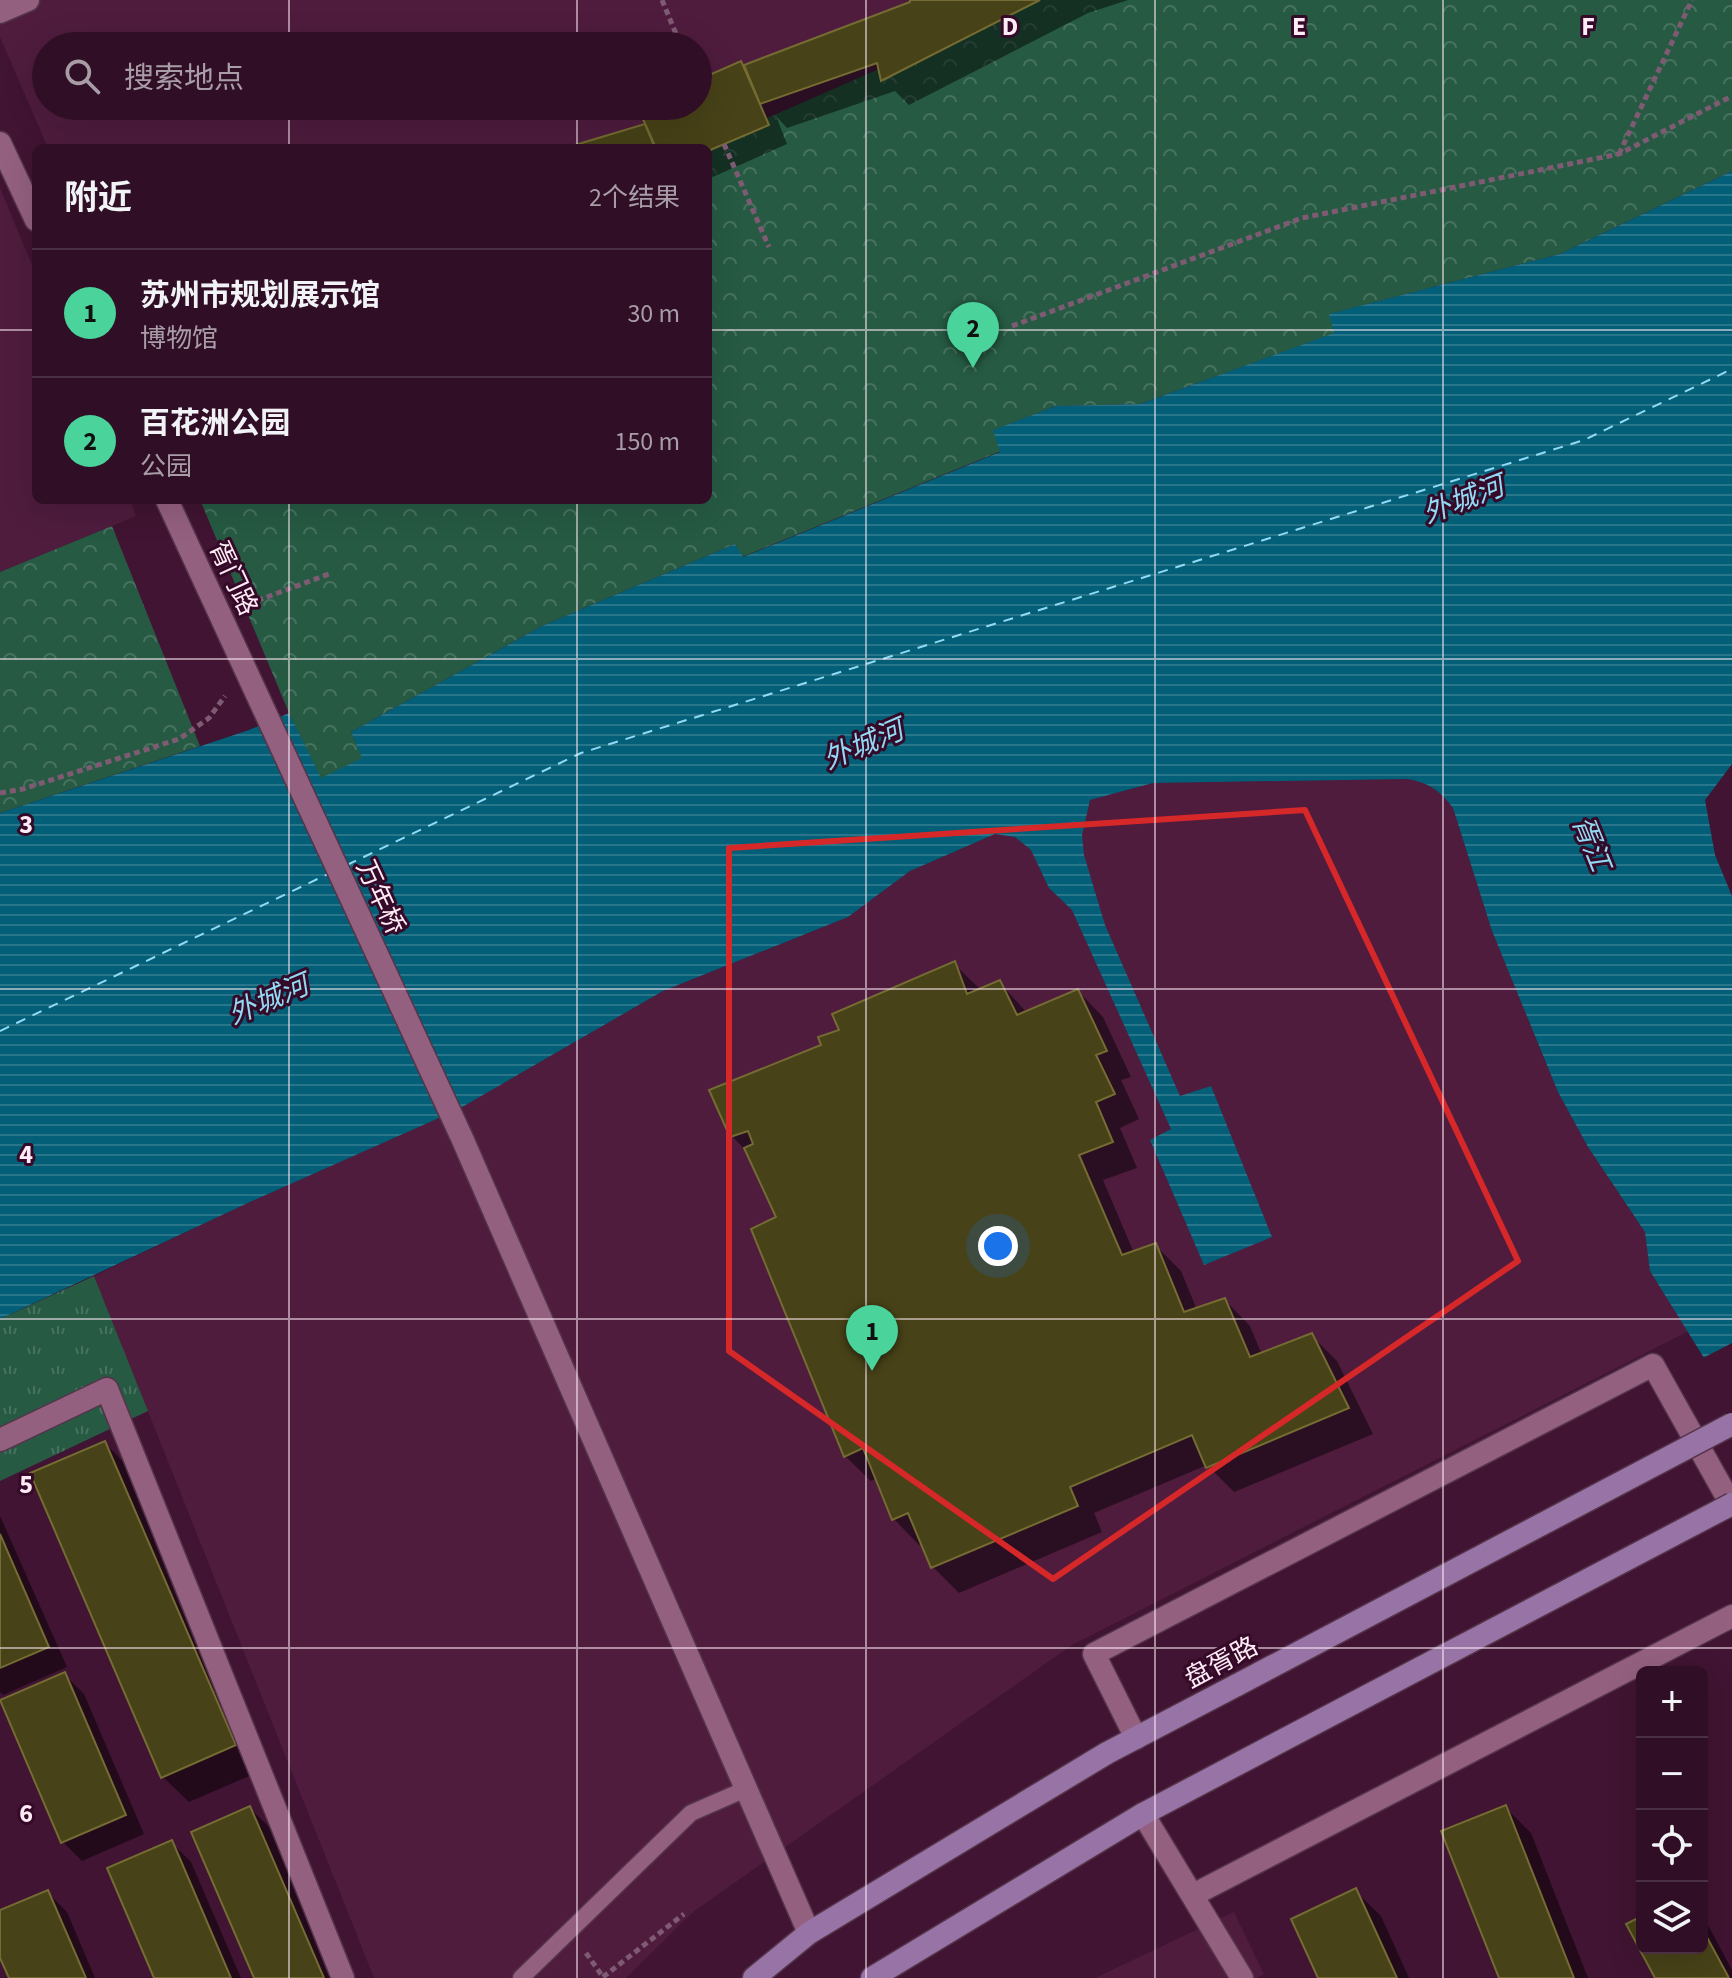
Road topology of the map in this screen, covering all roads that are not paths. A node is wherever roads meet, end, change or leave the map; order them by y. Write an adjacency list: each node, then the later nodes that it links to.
1 (28, 0): 2 (street)
2 (0, 12)
3 (0, 143): 4 (street)
4 (32, 211)
5 (169, 504): 6 (street, 胥门路)
6 (248, 675): 12 (street, 万年桥)
7 (1732, 1424): 11 (main road, 盘胥路, bridge)
8 (0, 1440): 16 (street)
9 (1732, 1505): 11 (street); 13 (main road, bridge)
10 (1732, 1616): 14 (street)
11 (1136, 1738): 15 (main road, 盘胥路)
12 (746, 1789): 15 (street, 万年桥); 17 (lane)
13 (1143, 1814): 14 (street); 19 (main road)
14 (1193, 1895): 20 (street)
15 (809, 1933): 18 (main road, 盘胥路)
16 (343, 1978)
17 (521, 1978)
18 (754, 1978)
19 (872, 1978)
20 (1242, 1978)

